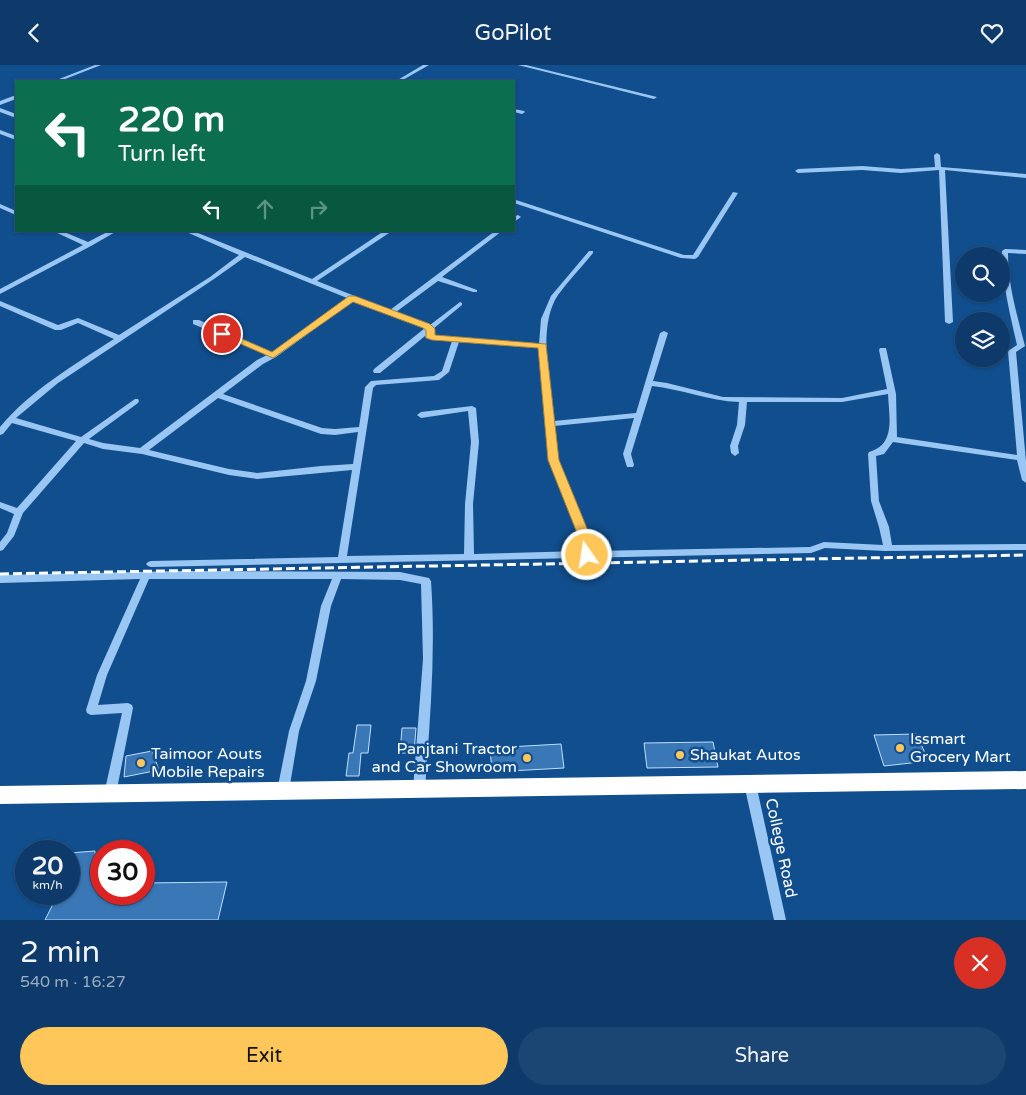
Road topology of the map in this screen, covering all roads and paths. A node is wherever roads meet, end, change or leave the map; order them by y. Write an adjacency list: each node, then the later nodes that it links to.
1 (99, 65): 5 (street)
2 (427, 65): 6 (street)
3 (520, 65): 4 (street)
4 (531, 65)
5 (59, 80)
6 (402, 80)
7 (15, 97): 8 (street)
8 (0, 103)
9 (0, 110): 12 (street)
10 (515, 110): 11 (street)
11 (522, 112)
12 (15, 116)
13 (0, 131): 14 (street)
14 (15, 138)
15 (937, 155): 16 (street)
16 (940, 169): 17 (street); 18 (street); 41 (street)
17 (798, 171)
18 (1026, 176)
19 (735, 193): 20 (street)
20 (515, 201)
21 (0, 206): 22 (street)
22 (15, 213)
23 (58, 232): 28 (street)
24 (112, 232): 28 (street)
25 (189, 232): 31 (street)
26 (387, 232): 33 (street)
27 (498, 232): 32 (street)
28 (89, 245): 35 (street)
29 (591, 251): 46 (street)
30 (1026, 252): 47 (street)
31 (244, 254): 33 (street); 44 (street)
32 (437, 278): 34 (street); 39 (street)
33 (312, 282): 36 (street)
34 (475, 291)
35 (0, 292)
36 (352, 298): 39 (street); 49 (street)
37 (0, 303): 44 (street)
38 (460, 304): 42 (street)
39 (391, 313): 42 (street)
40 (196, 322): 49 (street)
41 (948, 322)
42 (430, 329): 45 (street); 50 (street)
43 (664, 333): 51 (street)
44 (119, 338): 58 (street)
45 (456, 340): 46 (street); 60 (street)
46 (542, 346): 59 (street)
47 (1023, 347): 66 (street)
48 (883, 350): 52 (street)
49 (273, 355): 53 (street)
50 (377, 371)
51 (648, 383): 54 (street); 57 (street)
52 (891, 391): 54 (street); 62 (street)
53 (218, 395): 60 (street); 64 (street)
54 (742, 399): 65 (street)
55 (135, 401): 63 (street)
56 (421, 415): 76 (street)
57 (640, 415): 59 (street); 67 (street)
58 (12, 420): 61 (street); 63 (street)
59 (549, 424): 75 (street)
60 (362, 429): 68 (street)
61 (0, 432)
62 (891, 439): 66 (street); 74 (street)
63 (82, 440): 64 (street); 71 (street)
64 (142, 451): 68 (street)
65 (735, 453)
66 (1021, 458): 69 (street)
67 (630, 465)
68 (356, 467): 77 (street)
69 (1026, 480)
70 (0, 505): 71 (street)
71 (19, 512): 73 (street)
72 (1026, 547): 74 (street)
73 (0, 548)
74 (888, 548): 75 (street)
75 (587, 555): 76 (street)
76 (469, 558): 77 (street)
77 (342, 561): 78 (street)
78 (151, 564)
79 (338, 575): 80 (street); 84 (street); 85 (street)
80 (146, 576): 81 (street); 86 (street)
81 (0, 579)
82 (1026, 780): 83 (highway)
83 (750, 784): 84 (highway); 88 (street, College Road)
84 (419, 789): 85 (highway)
85 (284, 791): 86 (highway)
86 (110, 794): 87 (highway)
87 (0, 795)
88 (780, 920)

